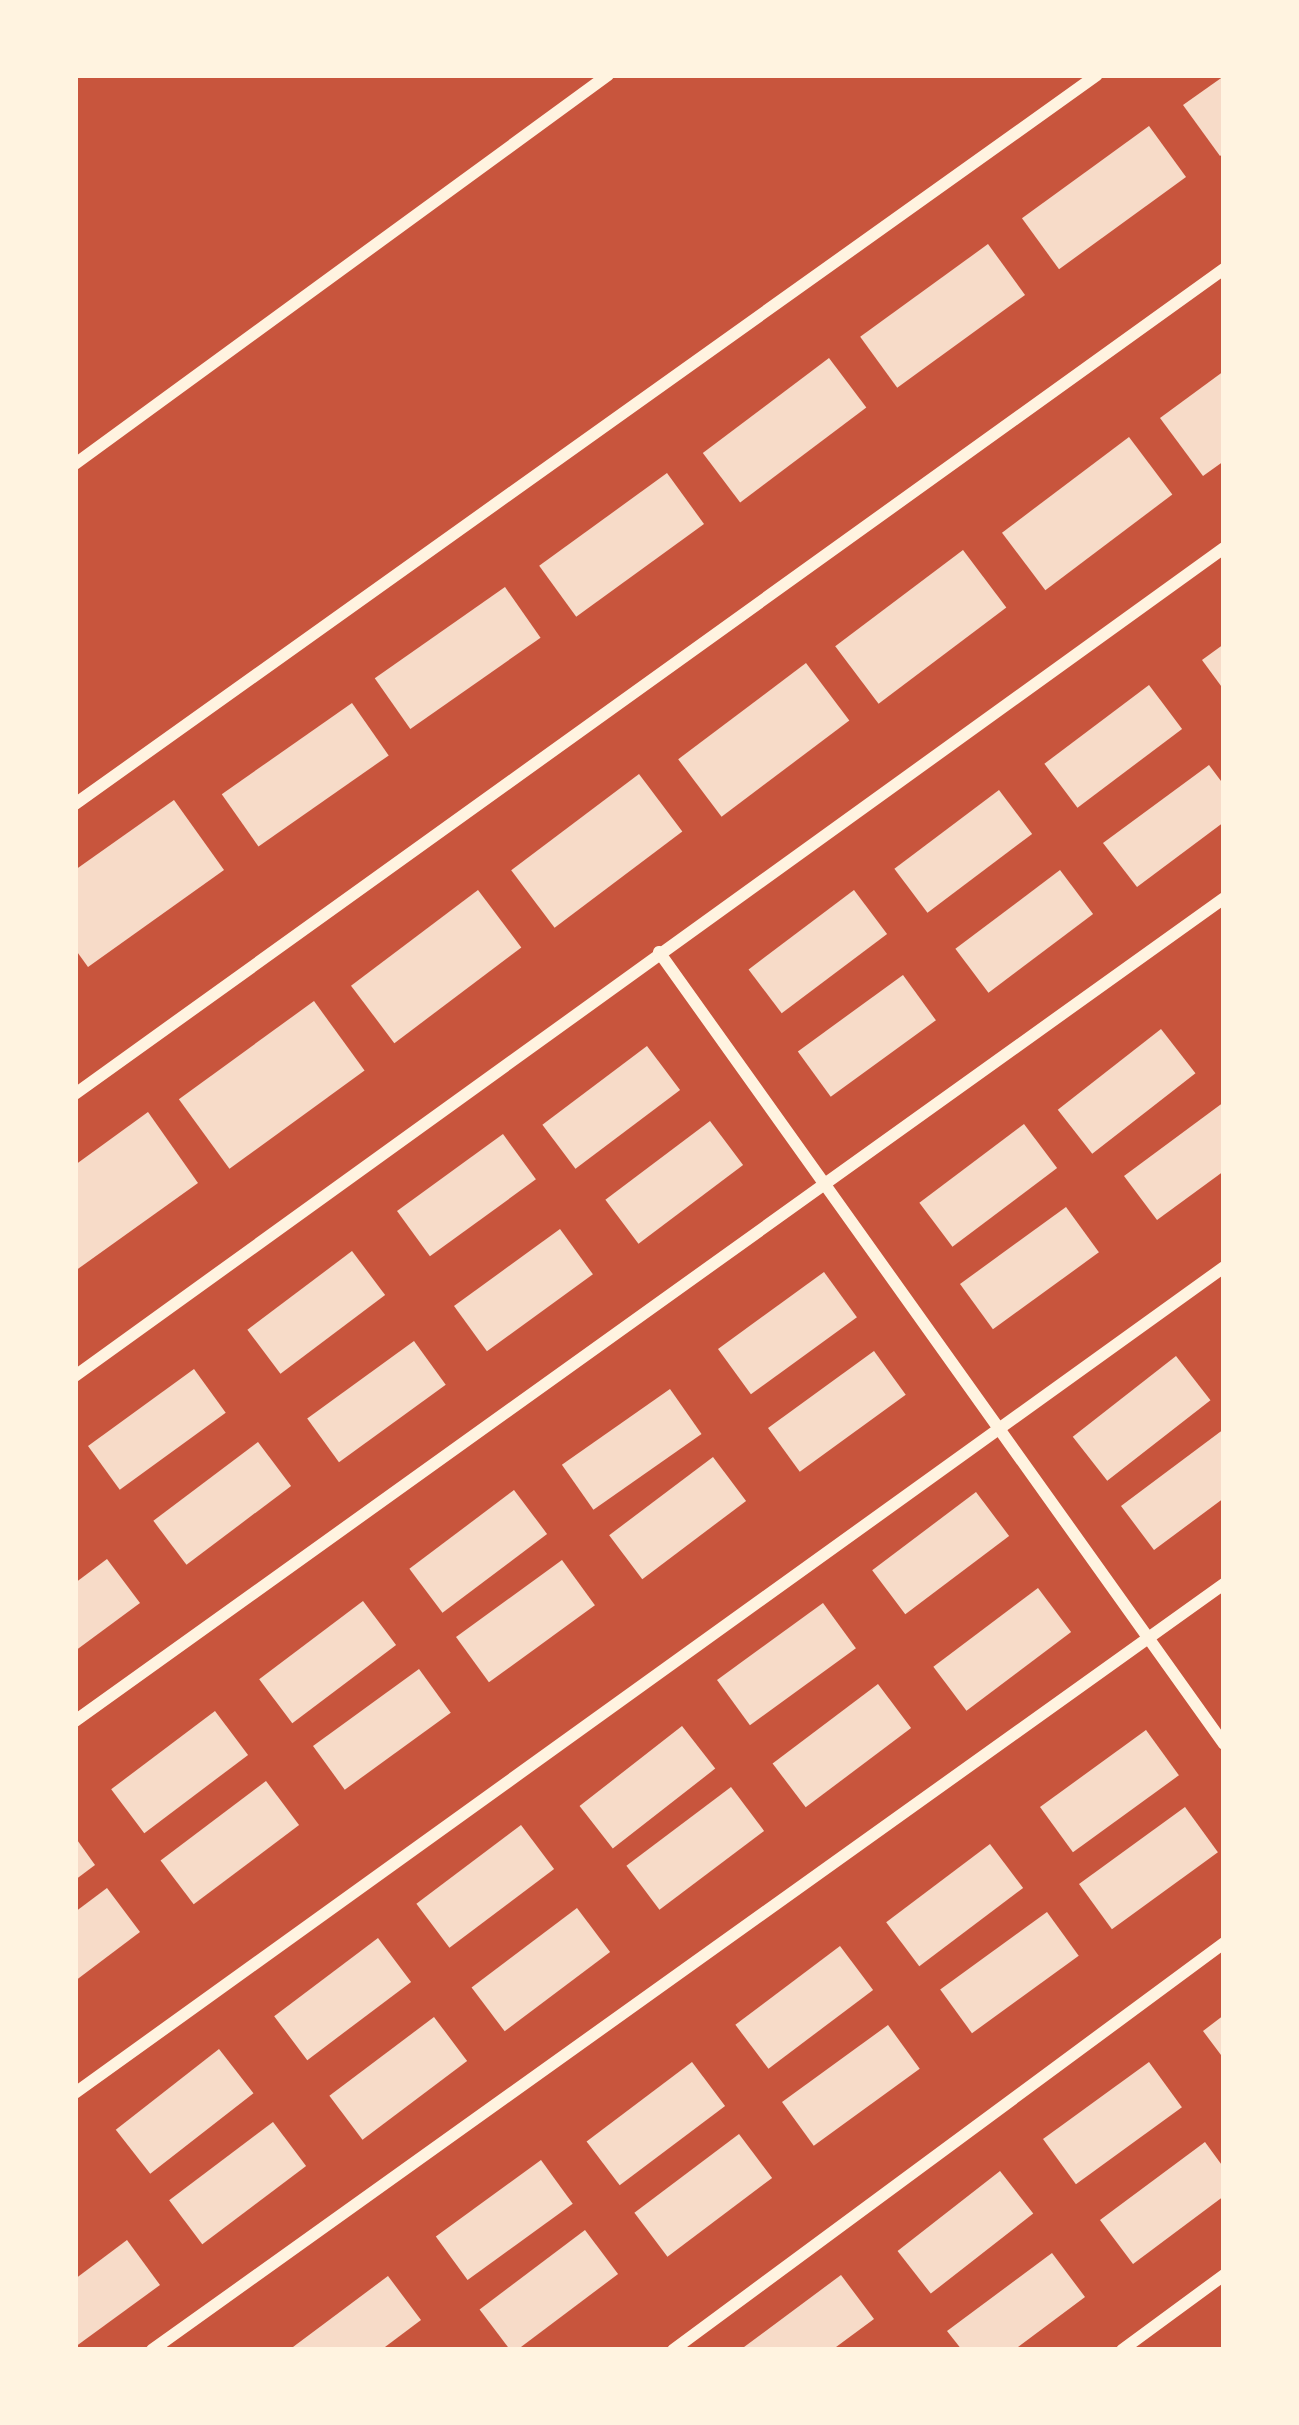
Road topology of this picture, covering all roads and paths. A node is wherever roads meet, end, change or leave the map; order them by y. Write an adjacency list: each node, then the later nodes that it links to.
1 (608, 75): 4 (street)
2 (1097, 75): 6 (street)
3 (1224, 269): 9 (street)
4 (75, 464)
5 (1224, 548): 8 (street)
6 (75, 804)
7 (1224, 898): 10 (street)
8 (659, 952): 10 (street); 12 (street)
9 (75, 1094)
10 (824, 1182): 13 (street); 16 (street)
11 (1224, 1267): 13 (street)
12 (75, 1376)
13 (999, 1429): 15 (street); 19 (street)
14 (1224, 1584): 15 (street)
15 (1148, 1638): 17 (street); 21 (street)
16 (75, 1721)
17 (1224, 1744)
18 (1224, 1943): 22 (street)
19 (75, 2093)
20 (1224, 2276): 23 (street)
21 (152, 2350)
22 (674, 2350)
23 (1122, 2350)

